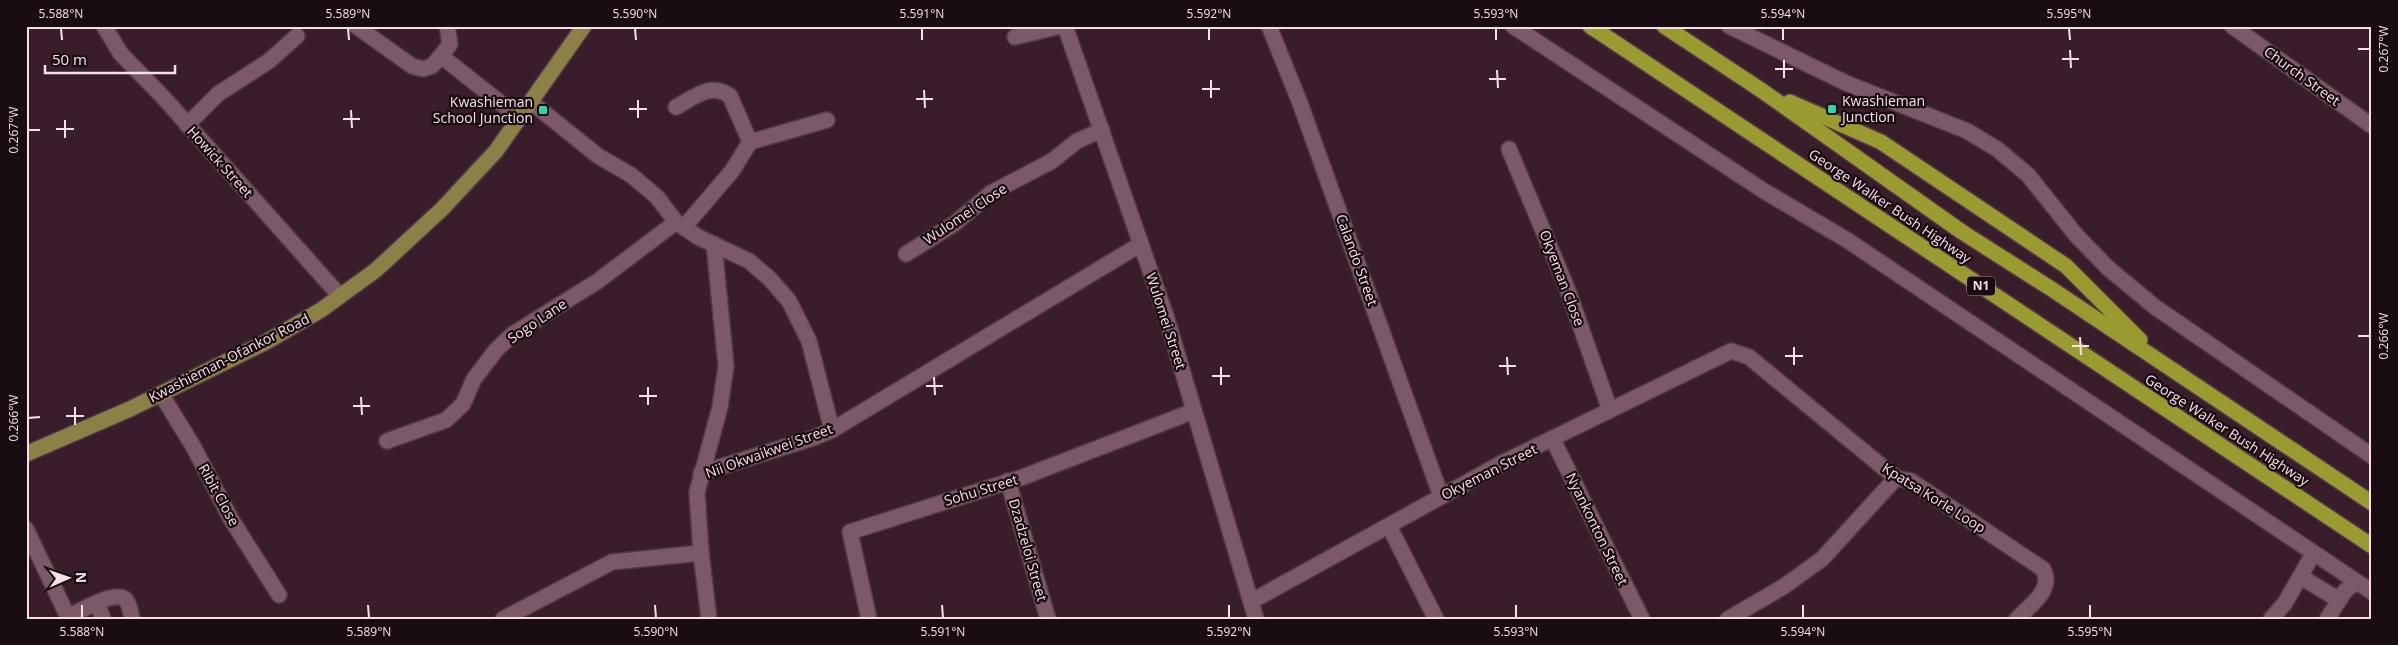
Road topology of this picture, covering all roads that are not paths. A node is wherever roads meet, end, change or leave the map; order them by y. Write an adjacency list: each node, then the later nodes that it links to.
1 (104, 26): 21 (street, Howick Street)
2 (356, 26): 15 (street)
3 (447, 26): 15 (street)
4 (584, 26): 17 (main road, Kwashieman-Ofankor Road)
5 (1061, 26): 14 (street)
6 (1066, 26): 23 (street, Wulomei Street)
7 (1269, 26): 44 (street, Calando Street)
8 (1513, 26): 50 (street)
9 (1590, 26): 48 (highway, George Walker Bush Highway / N1)
10 (1664, 26): 16 (highway, George Walker Bush Highway / N1)
11 (1728, 26): 40 (street)
12 (2232, 26): 22 (street, Church Street)
13 (297, 36): 21 (street)
14 (1015, 37)
15 (441, 56): 20 (street)
16 (1762, 90): 32 (highway, George Walker Bush Highway / N1); 32 (highway)
17 (531, 102): 20 (main road, Kwashieman-Ofankor Road); 26 (street)
18 (676, 107): 24 (street)
19 (827, 120): 24 (street)
20 (517, 122): 30 (main road, Kwashieman-Ofankor Road)
21 (187, 124): 30 (street, Howick Street)
22 (2372, 126)
23 (1102, 130): 28 (street, Wulomei Street); 29 (street, Wulomei Close)
24 (750, 142): 26 (street, Sogo Lane)
25 (1508, 149): 34 (street, Okyeman Close)
26 (680, 224): 27 (street); 38 (street, Sogo Lane)
27 (714, 244): 36 (street); 41 (street)
28 (1141, 244): 35 (street, Wulomei Street); 36 (street, Nii Okwaikwei Street)
29 (906, 254)
30 (340, 296): 33 (main road, Kwashieman-Ofankor Road)
31 (1731, 351): 34 (street, Okyeman Street); 42 (street, Kpatsa Korle Loop)
32 (2162, 362): 45 (highway, George Walker Bush Highway / N1)
33 (161, 394): 39 (main road, Kwashieman-Ofankor Road); 54 (street, Ribit Close)
34 (1610, 410): 37 (street, Okyeman Street)
35 (1194, 411): 43 (street, Sohu Street); 56 (street, Wulomei Street)
36 (832, 430): 41 (street, Nii Okwaikwei Street)
37 (1552, 440): 44 (street, Okyeman Street); 67 (street, Nyankonton Street)
38 (387, 441)
39 (26, 454)
40 (2372, 456)
41 (701, 473): 49 (street, Nii Okwaikwei Street)
42 (1896, 478): 68 (street); 69 (street, Kpatsa Korle Loop)
43 (1008, 481): 63 (street, Sohu Street); 64 (street, Dzadzeloi Street)
44 (1442, 496): 46 (street, Okyeman Street)
45 (2372, 503)
46 (1389, 526): 56 (street, Okyeman Street); 66 (street)
47 (26, 529): 58 (street)
48 (2372, 546)
49 (701, 554): 61 (street); 62 (street, Nii Okwaikwei Street)
50 (2313, 554): 51 (street); 52 (street)
51 (2300, 577): 55 (street); 70 (street)
52 (2356, 582): 53 (street); 55 (street)
53 (2372, 592)
54 (279, 596)
55 (2340, 600): 71 (street)
56 (1252, 602): 65 (street, Wulomei Street)
57 (97, 603): 58 (street); 59 (street); 60 (street)
58 (69, 618)
59 (103, 619)
60 (132, 619)
61 (503, 619)
62 (710, 619)
63 (869, 619)
64 (1048, 619)
65 (1256, 619)
66 (1436, 619)
67 (1642, 619)
68 (1728, 619)
69 (2017, 619)
70 (2272, 619)
71 (2327, 619)

